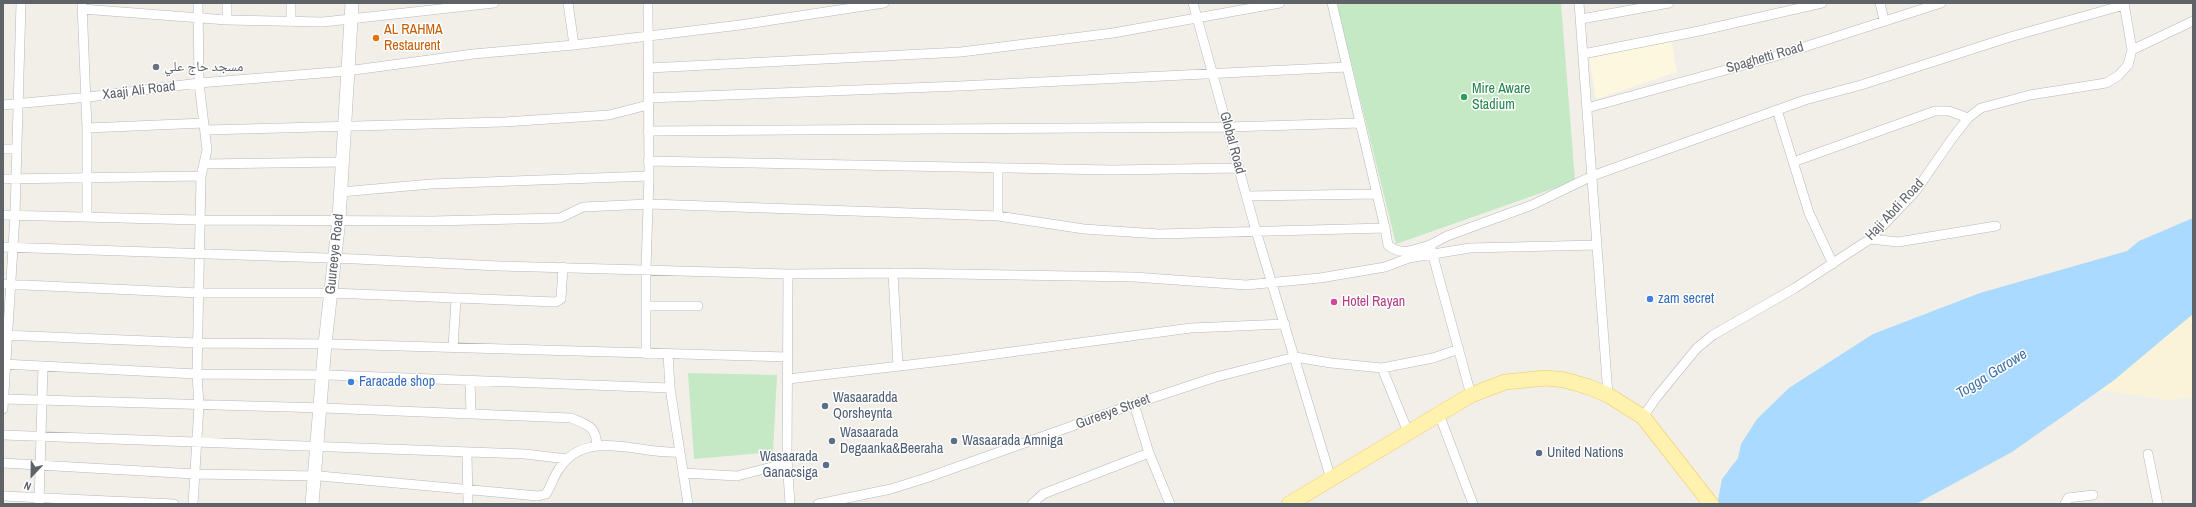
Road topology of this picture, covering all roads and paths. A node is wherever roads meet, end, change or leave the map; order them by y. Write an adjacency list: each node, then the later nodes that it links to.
1 (21, 3): 42 (street)
2 (148, 3): 22 (street)
3 (198, 3): 23 (street)
4 (227, 3): 26 (street)
5 (291, 3): 30 (street)
6 (352, 3): 27 (street, Guureeye Road)
7 (494, 3): 21 (street)
8 (568, 3): 32 (street)
9 (648, 3): 31 (street)
10 (884, 3): 31 (street, Xaaji Ali Road)
11 (1193, 3): 24 (street, Global Road)
12 (1280, 3): 24 (street)
13 (1332, 3): 35 (street)
14 (1579, 3): 25 (street)
15 (1669, 3): 25 (street)
16 (1822, 3): 34 (street)
17 (1880, 3): 28 (street)
18 (1941, 3): 28 (street, Spaghetti Road)
19 (2124, 4): 33 (street); 45 (street)
20 (82, 6): 22 (street); 40 (street)
21 (432, 7): 27 (street)
22 (148, 13): 23 (street)
23 (198, 17): 26 (street); 39 (street)
24 (1197, 17): 36 (street); 38 (street, Global Road)
25 (1581, 19): 34 (street)
26 (227, 20): 30 (street)
27 (351, 20): 30 (street); 37 (street, Guureeye Road)
28 (1884, 20): 44 (street, Spaghetti Road)
29 (2193, 21): 33 (street)
30 (291, 22)
31 (649, 36): 32 (street, Xaaji Ali Road); 36 (street)
32 (574, 44): 37 (street, Xaaji Ali Road)
33 (2132, 50): 46 (street, Haji Abdi Road)
34 (1583, 54): 44 (street)
35 (1347, 67): 38 (street); 47 (street)
36 (649, 68): 41 (street)
37 (347, 71): 39 (street, Xaaji Ali Road); 49 (street, Guureeye Road)
38 (1214, 74): 41 (street); 50 (street, Global Road)
39 (199, 83): 40 (street, Xaaji Ali Road); 48 (street)
40 (85, 98): 42 (street, Xaaji Ali Road); 51 (street)
41 (648, 102): 49 (street); 52 (street)
42 (17, 104): 43 (street, Xaaji Ali Road); 53 (street)
43 (3, 105)
44 (1587, 108): 63 (street)
45 (1777, 110): 57 (street); 63 (street)
46 (1968, 118): 57 (street); 80 (street, Haji Abdi Road)
47 (1360, 123): 50 (street); 68 (street)
48 (205, 126): 49 (street); 51 (street); 58 (street)
49 (345, 127): 56 (street, Guureeye Road)
50 (1228, 127): 52 (street); 59 (street, Global Road)
51 (87, 128): 64 (street)
52 (648, 131): 55 (street)
53 (16, 148): 54 (street); 65 (street)
54 (3, 149)
55 (648, 161): 60 (street); 62 (street)
56 (343, 162): 58 (street); 67 (street, Guureeye Road)
57 (1793, 162): 86 (street)
58 (204, 164): 61 (street)
59 (1239, 168): 60 (street); 69 (street, Global Road)
60 (998, 169): 74 (street)
61 (201, 176): 64 (street); 76 (street)
62 (649, 176): 67 (street); 70 (street)
63 (1592, 176): 81 (street); 83 (street)
64 (86, 177): 65 (street); 73 (street)
65 (15, 178): 66 (street); 72 (street)
66 (3, 179)
67 (341, 192): 75 (street, Guureeye Road)
68 (1376, 194): 69 (street); 78 (street)
69 (1247, 196): 79 (street, Global Road)
70 (649, 204): 74 (street); 75 (street); 88 (street)
71 (3, 214): 72 (street)
72 (15, 215): 73 (street); 82 (street)
73 (87, 216): 76 (street)
74 (998, 216): 79 (street)
75 (339, 219): 76 (street); 85 (street, Guureeye Road)
76 (200, 220): 84 (street)
77 (1996, 226): 80 (street)
78 (1385, 228): 79 (street); 83 (street)
79 (1256, 231): 91 (street, Global Road)
80 (1870, 239): 86 (street, Haji Abdi Road)
81 (1597, 245): 83 (street); 118 (street)
82 (7, 247): 84 (street); 92 (street)
83 (1432, 249): 91 (street); 103 (street)
84 (199, 254): 85 (street); 93 (street)
85 (334, 258): 87 (street); 94 (street, Guureeye Road)
86 (1833, 264): 127 (street, Haji Abdi Road)
87 (563, 267): 88 (street); 95 (street)
88 (646, 269): 90 (street); 96 (street)
89 (893, 273): 90 (street); 91 (street); 110 (street)
90 (788, 274): 106 (street)
91 (1272, 283): 98 (street, Global Road)
92 (7, 284): 93 (street); 99 (street)
93 (199, 293): 94 (street); 100 (street)
94 (331, 293): 95 (street); 101 (street, Guureeye Road)
95 (456, 300): 102 (street)
96 (647, 306): 97 (street); 104 (street)
97 (698, 306)
98 (1285, 324): 107 (street, Global Road); 110 (street)
99 (5, 335): 100 (street); 108 (street)
100 (198, 343): 101 (street); 112 (street)
101 (325, 344): 102 (street); 113 (street, Guureeye Road)
102 (453, 348): 104 (street)
103 (1459, 349): 111 (street); 117 (street)
104 (646, 354): 105 (street)
105 (668, 354): 106 (street); 116 (street)
106 (788, 357): 114 (street)
107 (1295, 357): 111 (street); 121 (street, Gureeye Street); 145 (street, Global Road)
108 (4, 364): 109 (street); 119 (street)
109 (43, 366): 112 (street); 120 (street)
110 (898, 366): 114 (street)
111 (1382, 368): 128 (street)
112 (197, 374): 113 (street); 122 (street)
113 (323, 375): 115 (street); 123 (street, Guureeye Road)
114 (788, 379): 140 (street)
115 (470, 380): 116 (street); 125 (street)
116 (670, 388): 134 (street)
117 (1471, 395): 118 (main road); 126 (main road)
118 (1608, 395): 127 (main road)
119 (3, 399): 120 (street); 124 (street)
120 (42, 400): 122 (street); 130 (street)
121 (1134, 404): 136 (street); 151 (street, Gureeye Street)
122 (199, 405): 123 (street); 131 (street)
123 (320, 408): 125 (street); 132 (street, Guureeye Road)
124 (3, 409)
125 (470, 413): 133 (street)
126 (1439, 414): 128 (main road); 162 (street)
127 (1643, 417): 149 (main road)
128 (1408, 432): 145 (main road)
129 (3, 435): 130 (street)
130 (41, 436): 131 (street); 141 (street)
131 (196, 443): 132 (street); 143 (street)
132 (317, 446): 135 (street); 144 (street, Guureeye Road)
133 (597, 446): 134 (street); 138 (street)
134 (680, 452): 142 (street)
135 (467, 453): 138 (street); 146 (street)
136 (1149, 453): 160 (street); 161 (street)
137 (2148, 454): 164 (street)
138 (567, 459): 146 (street)
139 (3, 463): 141 (street)
140 (787, 463): 142 (street); 158 (street)
141 (40, 464): 143 (street); 150 (street)
142 (683, 473): 157 (street)
143 (195, 474): 144 (street); 154 (street)
144 (315, 476): 146 (street); 155 (street, Guureeye Road)
145 (1331, 479): 152 (main road)
146 (468, 489): 156 (street)
147 (2093, 494): 163 (street)
148 (3, 496): 150 (street)
149 (1709, 500)
150 (39, 501): 153 (street)
151 (836, 503): 159 (street, Gureeye Street)
152 (1294, 503)
153 (174, 504)
154 (193, 504)
155 (312, 504)
156 (468, 504)
157 (688, 504)
158 (790, 504)
159 (818, 504)
160 (1032, 504)
161 (1170, 504)
162 (1473, 504)
163 (2065, 504)
164 (2158, 504)

